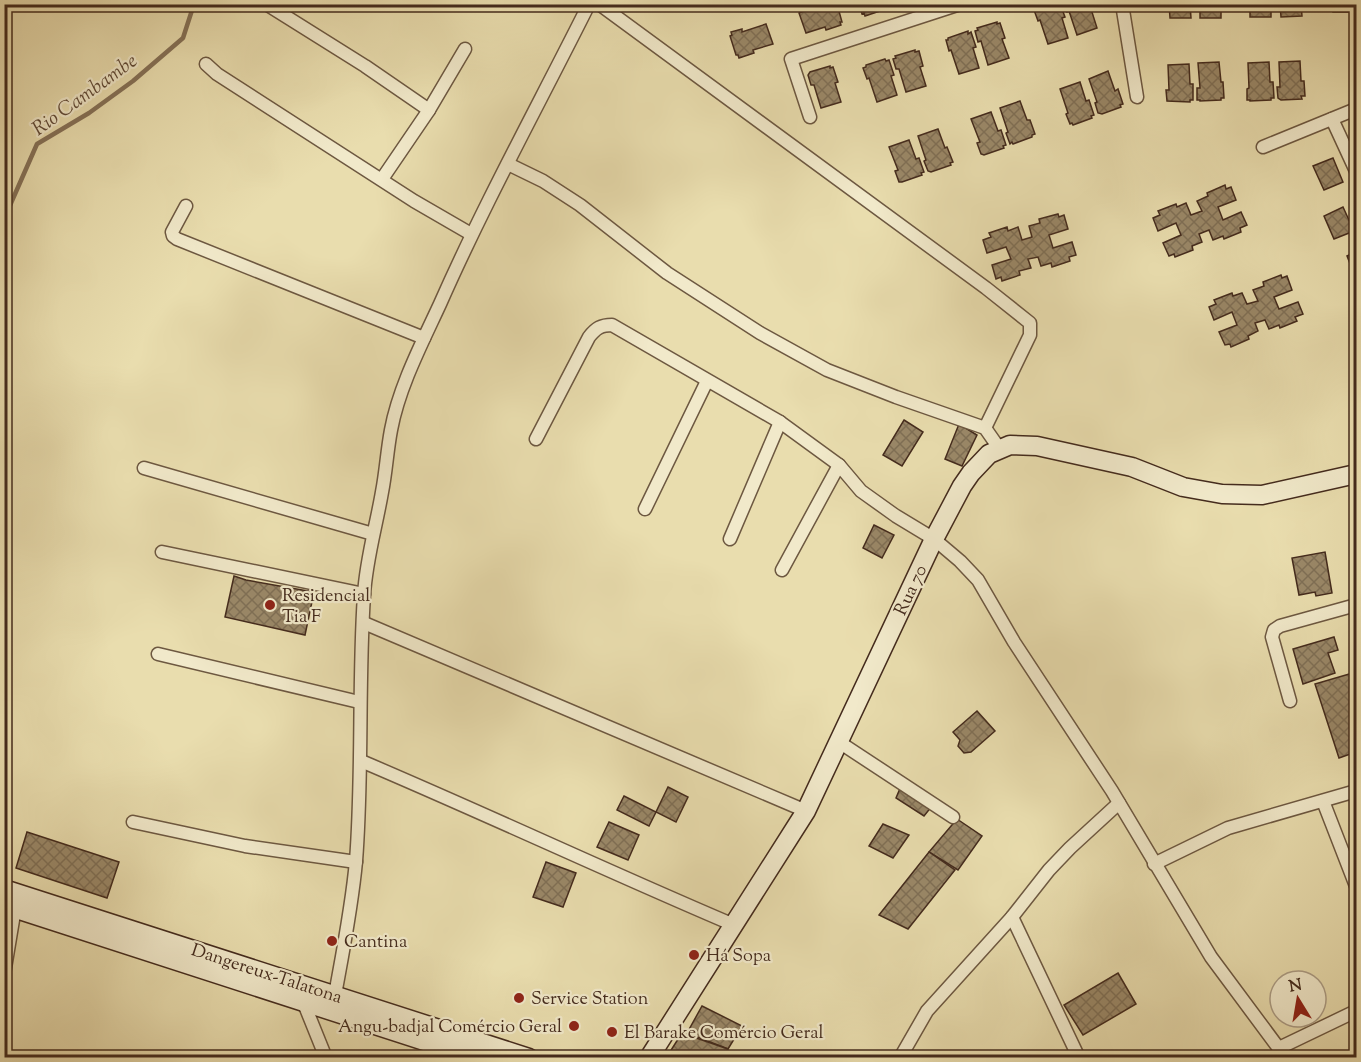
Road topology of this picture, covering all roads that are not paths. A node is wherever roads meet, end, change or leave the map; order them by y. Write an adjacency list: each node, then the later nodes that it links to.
1 (266, 4): 10 (street)
2 (589, 4): 14 (street)
3 (599, 4): 22 (street)
4 (960, 4): 11 (street)
5 (1122, 4): 8 (street)
6 (465, 49): 10 (street)
7 (206, 64): 16 (street)
8 (1137, 97)
9 (1356, 109): 12 (street)
10 (429, 110): 16 (street)
11 (810, 117)
12 (1332, 119): 13 (street); 15 (street)
13 (1263, 147)
14 (508, 164): 18 (street); 22 (street)
15 (1356, 171)
16 (382, 179): 18 (street)
17 (186, 206): 19 (street)
18 (471, 234): 19 (street)
19 (424, 338): 29 (street)
20 (707, 381): 21 (street); 23 (street); 28 (street)
21 (780, 422): 25 (street); 30 (street)
22 (985, 428): 24 (street)
23 (536, 440)
24 (999, 448): 27 (street); 31 (street, Rua 70)
25 (839, 465): 31 (street); 33 (street)
26 (144, 468): 29 (street)
27 (1356, 474)
28 (645, 509)
29 (373, 534): 34 (street)
30 (730, 539)
31 (934, 540): 40 (street, Rua 70); 44 (street)
32 (162, 552): 34 (street)
33 (782, 570)
34 (364, 594): 36 (street)
35 (1356, 605): 38 (street)
36 (364, 623): 39 (street); 45 (street)
37 (158, 654): 39 (street)
38 (1290, 701)
39 (359, 702): 41 (street)
40 (839, 742): 45 (street, Rua 70); 46 (street)
41 (361, 760): 48 (street); 55 (street)
42 (1356, 790): 43 (street)
43 (1323, 801): 49 (street); 50 (street)
44 (1119, 803): 49 (street); 54 (street)
45 (806, 811): 55 (street, Rua 70)
46 (953, 817)
47 (133, 822): 48 (street)
48 (356, 862): 57 (street)
49 (1154, 864): 60 (street)
50 (1353, 869): 51 (street)
51 (1356, 886)
52 (4, 889): 57 (street, Dangereux-Talatona)
53 (10, 907): 56 (street); 58 (street, Dangereux-Talatona)
54 (1012, 917): 65 (street); 66 (street)
55 (734, 925): 64 (street, Rua 70)
56 (4, 974)
57 (335, 995): 63 (street, Dangereux-Talatona)
58 (303, 1001): 61 (street); 62 (street, Dangereux-Talatona)
59 (1356, 1011): 60 (street)
60 (1282, 1053)
61 (326, 1058)
62 (477, 1058)
63 (529, 1058)
64 (649, 1058)
65 (900, 1058)
66 (1079, 1058)

